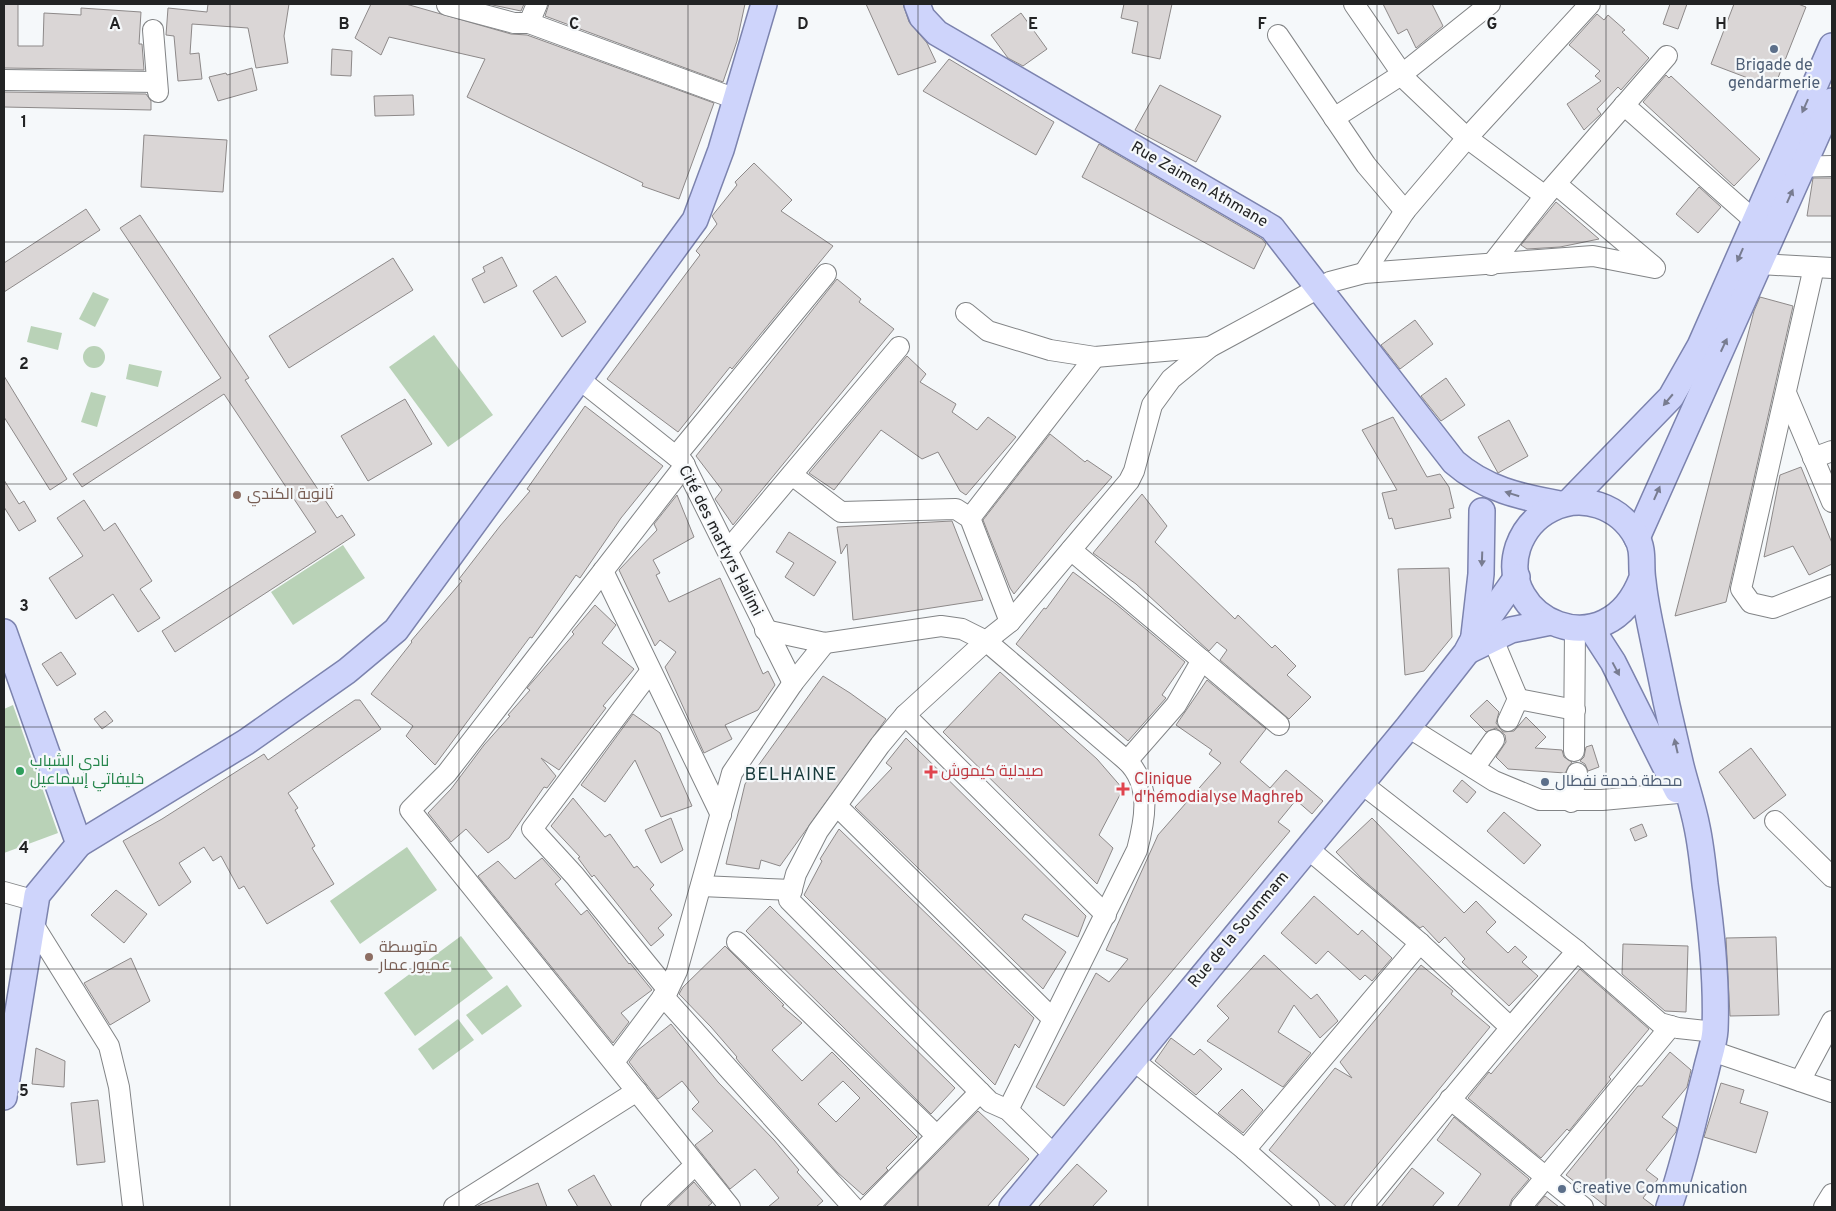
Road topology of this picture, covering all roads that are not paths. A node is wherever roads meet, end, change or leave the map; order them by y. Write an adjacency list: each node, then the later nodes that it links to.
1 (536, 4): 8 (street)
2 (764, 4): 15 (main road)
3 (917, 4): 31 (main road, Rue Zaimen Athmane)
4 (1354, 4): 13 (street)
5 (1490, 4): 13 (street)
6 (1590, 4): 19 (street)
7 (447, 5): 8 (street)
8 (529, 23): 15 (street)
9 (152, 30): 14 (street)
10 (1278, 35): 18 (street)
11 (1832, 46): 21 (main road, one-way to 21)
12 (1667, 56): 17 (street)
13 (1401, 75): 18 (street); 19 (street)
14 (4, 80)
15 (736, 100): 36 (main road)
16 (1832, 101): 22 (main road)
17 (1624, 105): 23 (street); 25 (street)
18 (1334, 118): 24 (street)
19 (1467, 138): 23 (street); 24 (street)
20 (1832, 166): 22 (street)
21 (1778, 167): 22 (street); 25 (main road)
22 (1803, 167): 26 (main road, one-way to 22)
23 (1550, 190): 27 (street); 27 (street)
24 (1404, 211): 29 (street)
25 (1755, 221): 44 (main road, one-way to 44)
26 (1760, 264): 28 (street); 47 (main road, one-way to 26)
27 (1491, 265): 29 (street)
28 (1823, 268): 37 (street)
29 (1364, 272): 31 (street)
30 (826, 274): 40 (street)
31 (1320, 289): 34 (street); 42 (main road, Rue Zaimen Athmane)
32 (966, 313): 35 (street)
33 (899, 347): 41 (street)
34 (1210, 347): 35 (street); 49 (street)
35 (1095, 357): 46 (street)
36 (579, 379): 40 (street, Cité des martyrs Halimi); 83 (main road)
37 (1786, 393): 39 (street); 53 (street)
38 (1832, 450): 39 (street)
39 (1813, 458): 43 (street)
40 (680, 461): 48 (street, Cité des martyrs Halimi); 50 (street)
41 (792, 474): 46 (street); 48 (street)
42 (1468, 474): 44 (main road, one-way to 42); 45 (main road)
43 (1832, 502)
44 (1564, 503): 47 (main road); 51 (main road)
45 (1482, 511): 51 (main road); 61 (main road, one-way to 61)
46 (970, 518): 54 (street)
47 (1638, 538): 52 (main road)
48 (728, 550): 57 (street, Cité des martyrs Halimi)
49 (1071, 550): 54 (street); 62 (street)
50 (603, 570): 63 (street); 101 (street)
51 (1516, 574): 55 (main road); 61 (main road, Rue de la Soummam)
52 (1642, 578): 56 (main road); 82 (main road, one-way to 52)
53 (1832, 585)
54 (1010, 622): 59 (street)
55 (1551, 622): 56 (main road); 61 (main road)
56 (1583, 628): 66 (street); 77 (main road, one-way to 77)
57 (765, 630): 60 (street); 64 (street, Cité des martyrs Halimi)
58 (4, 632): 83 (main road)
59 (986, 641): 60 (street); 67 (street); 73 (street)
60 (825, 643): 64 (street)
61 (1477, 643): 65 (street); 70 (main road, Rue de la Soummam)
62 (1202, 660): 69 (street); 73 (street)
63 (650, 672): 80 (street); 94 (street)
64 (793, 683): 80 (street)
65 (1518, 699): 66 (street); 68 (street)
66 (1575, 710): 72 (street)
67 (904, 716): 79 (street); 90 (street)
68 (1508, 721)
69 (1279, 725)
70 (1408, 727): 74 (street); 76 (main road, Rue de la Soummam)
71 (1494, 740): 74 (street)
72 (1574, 751)
73 (1128, 761): 90 (street)
74 (1474, 768): 78 (street)
75 (1577, 774): 78 (street)
76 (1361, 783): 84 (main road, Rue de la Soummam); 93 (street)
77 (1678, 793): 78 (street); 82 (main road)
78 (1571, 802)
79 (837, 806): 87 (street); 95 (street)
80 (721, 815): 86 (street)
81 (1775, 820): 85 (street)
82 (1698, 827): 99 (main road)
83 (79, 844): 89 (main road)
84 (1307, 848): 92 (street); 100 (main road, Rue de la Soummam)
85 (1832, 878)
86 (701, 886): 87 (street); 94 (street)
87 (792, 890): 104 (street)
88 (4, 892): 89 (street)
89 (35, 913): 106 (main road); 116 (street)
90 (1106, 915): 95 (street)
91 (737, 942): 109 (street)
92 (1420, 943): 98 (street); 110 (street)
93 (1577, 951): 97 (street); 98 (street)
94 (665, 993): 101 (street); 119 (street)
95 (1052, 1018): 108 (street)
96 (1832, 1021): 102 (street)
97 (1671, 1026): 99 (street); 113 (street)
98 (1510, 1028): 107 (street)
99 (1714, 1042): 102 (street); 126 (main road)
100 (1132, 1060): 110 (street); 111 (main road, Rue de la Soummam)
101 (614, 1062): 103 (street)
102 (1800, 1081): 105 (street)
103 (637, 1091): 112 (street); 115 (street)
104 (980, 1092): 108 (street); 109 (street)
105 (1832, 1092)
106 (4, 1096)
107 (1450, 1099): 113 (street); 123 (street)
108 (1008, 1110): 111 (street)
109 (937, 1136): 120 (street)
110 (1245, 1150): 122 (street)
111 (1054, 1155): 121 (main road, Rue de la Soummam)
112 (695, 1165): 117 (street); 118 (street)
113 (1546, 1177): 124 (street); 125 (street)
114 (1832, 1194): 127 (street)
115 (457, 1206)
116 (133, 1207)
117 (651, 1207)
118 (730, 1207)
119 (853, 1207)
120 (868, 1207)
121 (1012, 1207)
122 (1309, 1207)
123 (1362, 1207)
124 (1521, 1207)
125 (1583, 1207)
126 (1669, 1207)
127 (1824, 1207)

